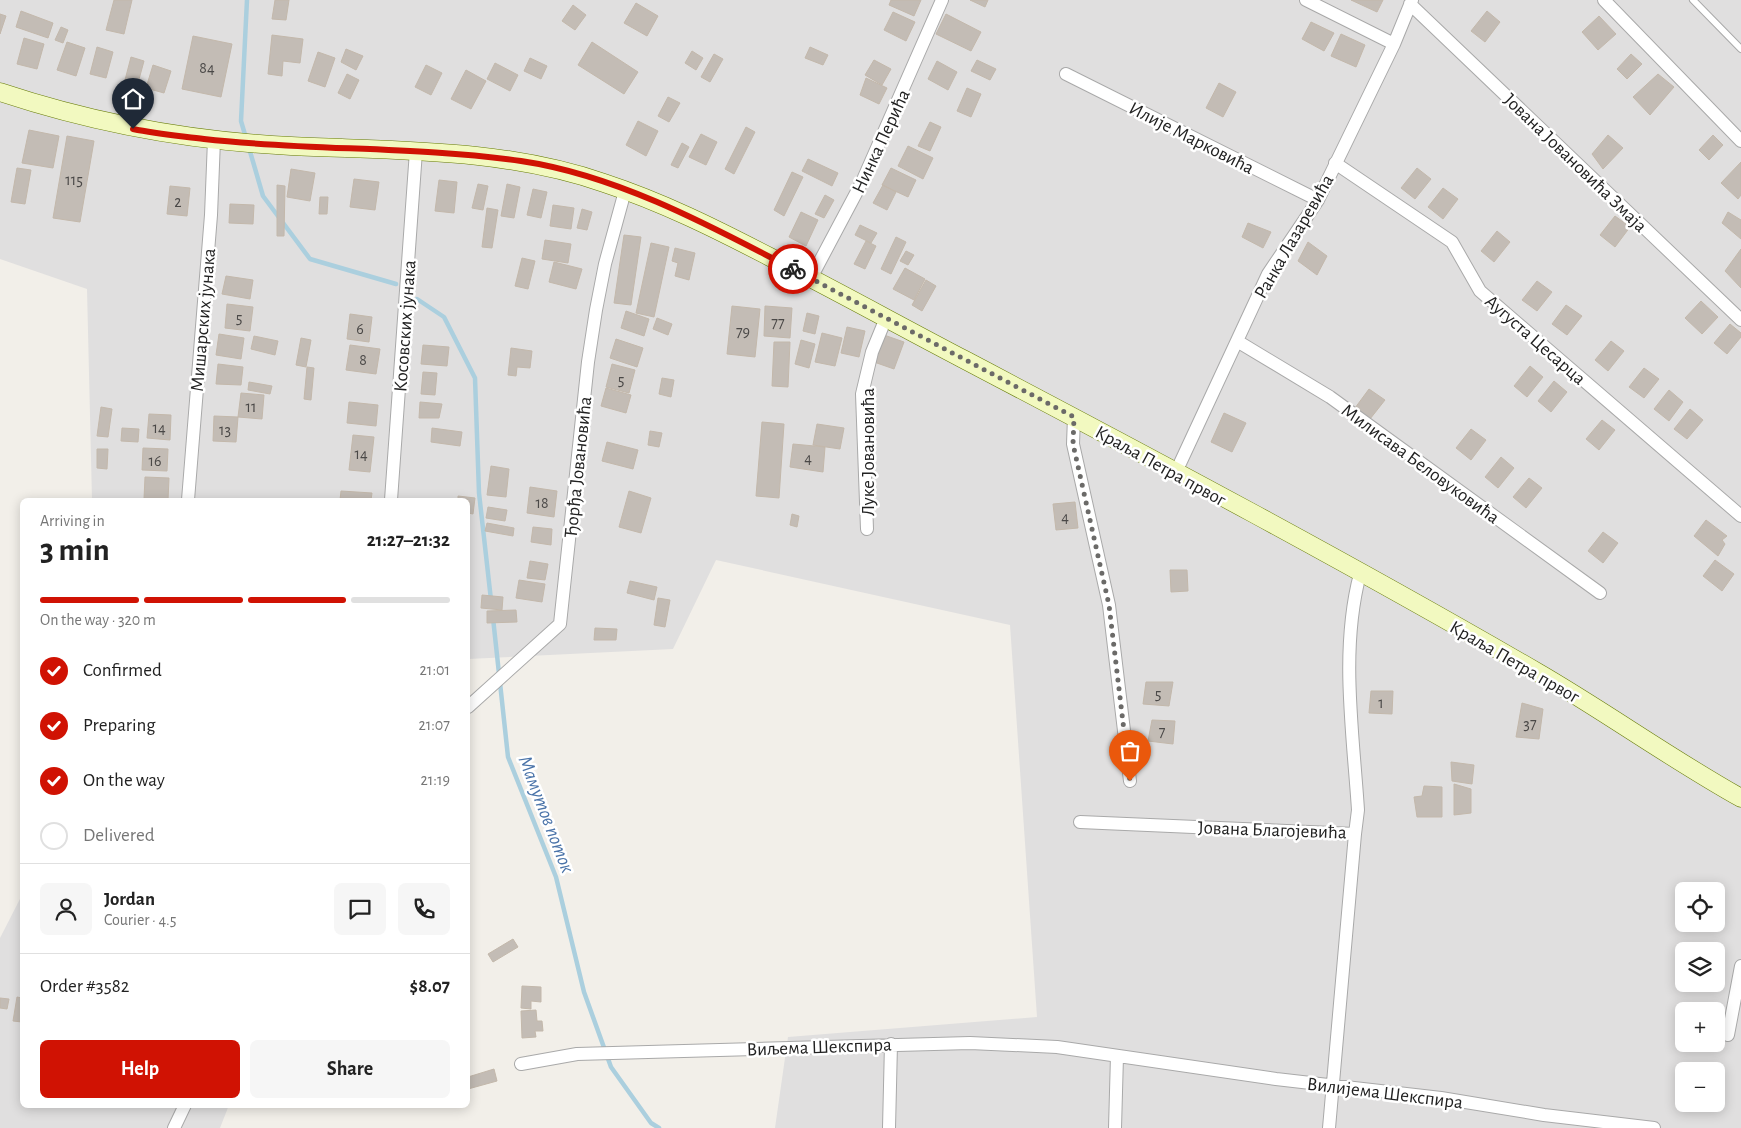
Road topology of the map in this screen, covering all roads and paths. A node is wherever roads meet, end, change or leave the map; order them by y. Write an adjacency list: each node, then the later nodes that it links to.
1 (942, 0): 16 (street, Нинка Перића)
2 (1306, 0): 6 (street)
3 (1604, 0): 11 (street)
4 (1693, 0): 7 (lane)
5 (1411, 2): 6 (street, Ранка Лазаревића); 18 (street, Јована Јовановића Змаја)
6 (1394, 44): 13 (street, Ранка Лазаревића)
7 (1741, 50)
8 (1066, 74): 15 (street, Илије Марковића)
9 (0, 92): 10 (street, Краља Петра првог)
10 (214, 140): 12 (street, Краља Петра првог); 22 (street, Мишарских јунака)
11 (1741, 141)
12 (416, 151): 14 (street, Краља Петра првог); 23 (street, Косовских јунака)
13 (1335, 163): 15 (street, Ранка Лазаревића); 24 (street, Аугуста Цесарца)
14 (625, 190): 16 (street, Краља Петра првог); 28 (street, Ђорђа Јовановића)
15 (1318, 200): 19 (street, Ранка Лазаревића)
16 (811, 278): 17 (street, Краља Петра првог)
17 (886, 318): 20 (street, Краља Петра првог); 25 (street, Луке Јовановића)
18 (1741, 320)
19 (1237, 341): 21 (street, Ранка Лазаревића); 27 (street, Милисава Беловуковића)
20 (1074, 417): 21 (street, Краља Петра првог); 29 (street)
21 (1176, 472): 26 (street, Краља Петра првог)
22 (188, 498)
23 (391, 498)
24 (1741, 516)
25 (867, 529)
26 (1360, 574): 30 (street, Краља Петра првог); 32 (street, Јована Благојевића)
27 (1600, 593)
28 (470, 705)
29 (1130, 781)
30 (1741, 798)
31 (1080, 822): 32 (street, Јована Благојевића)
32 (1355, 834): 38 (street)
33 (1741, 966): 34 (street)
34 (1728, 1035)
35 (891, 1044): 36 (street, Виљема Шекспира); 37 (street, Виљема Шекспира); 41 (street)
36 (1117, 1056): 38 (street, Вилијема Шекспира); 42 (street)
37 (521, 1064)
38 (1332, 1086): 43 (street); 44 (street, Вилијема Шекспира)
39 (184, 1108): 40 (street)
40 (174, 1128)
41 (890, 1128)
42 (1115, 1128)
43 (1329, 1128)
44 (1654, 1128)

